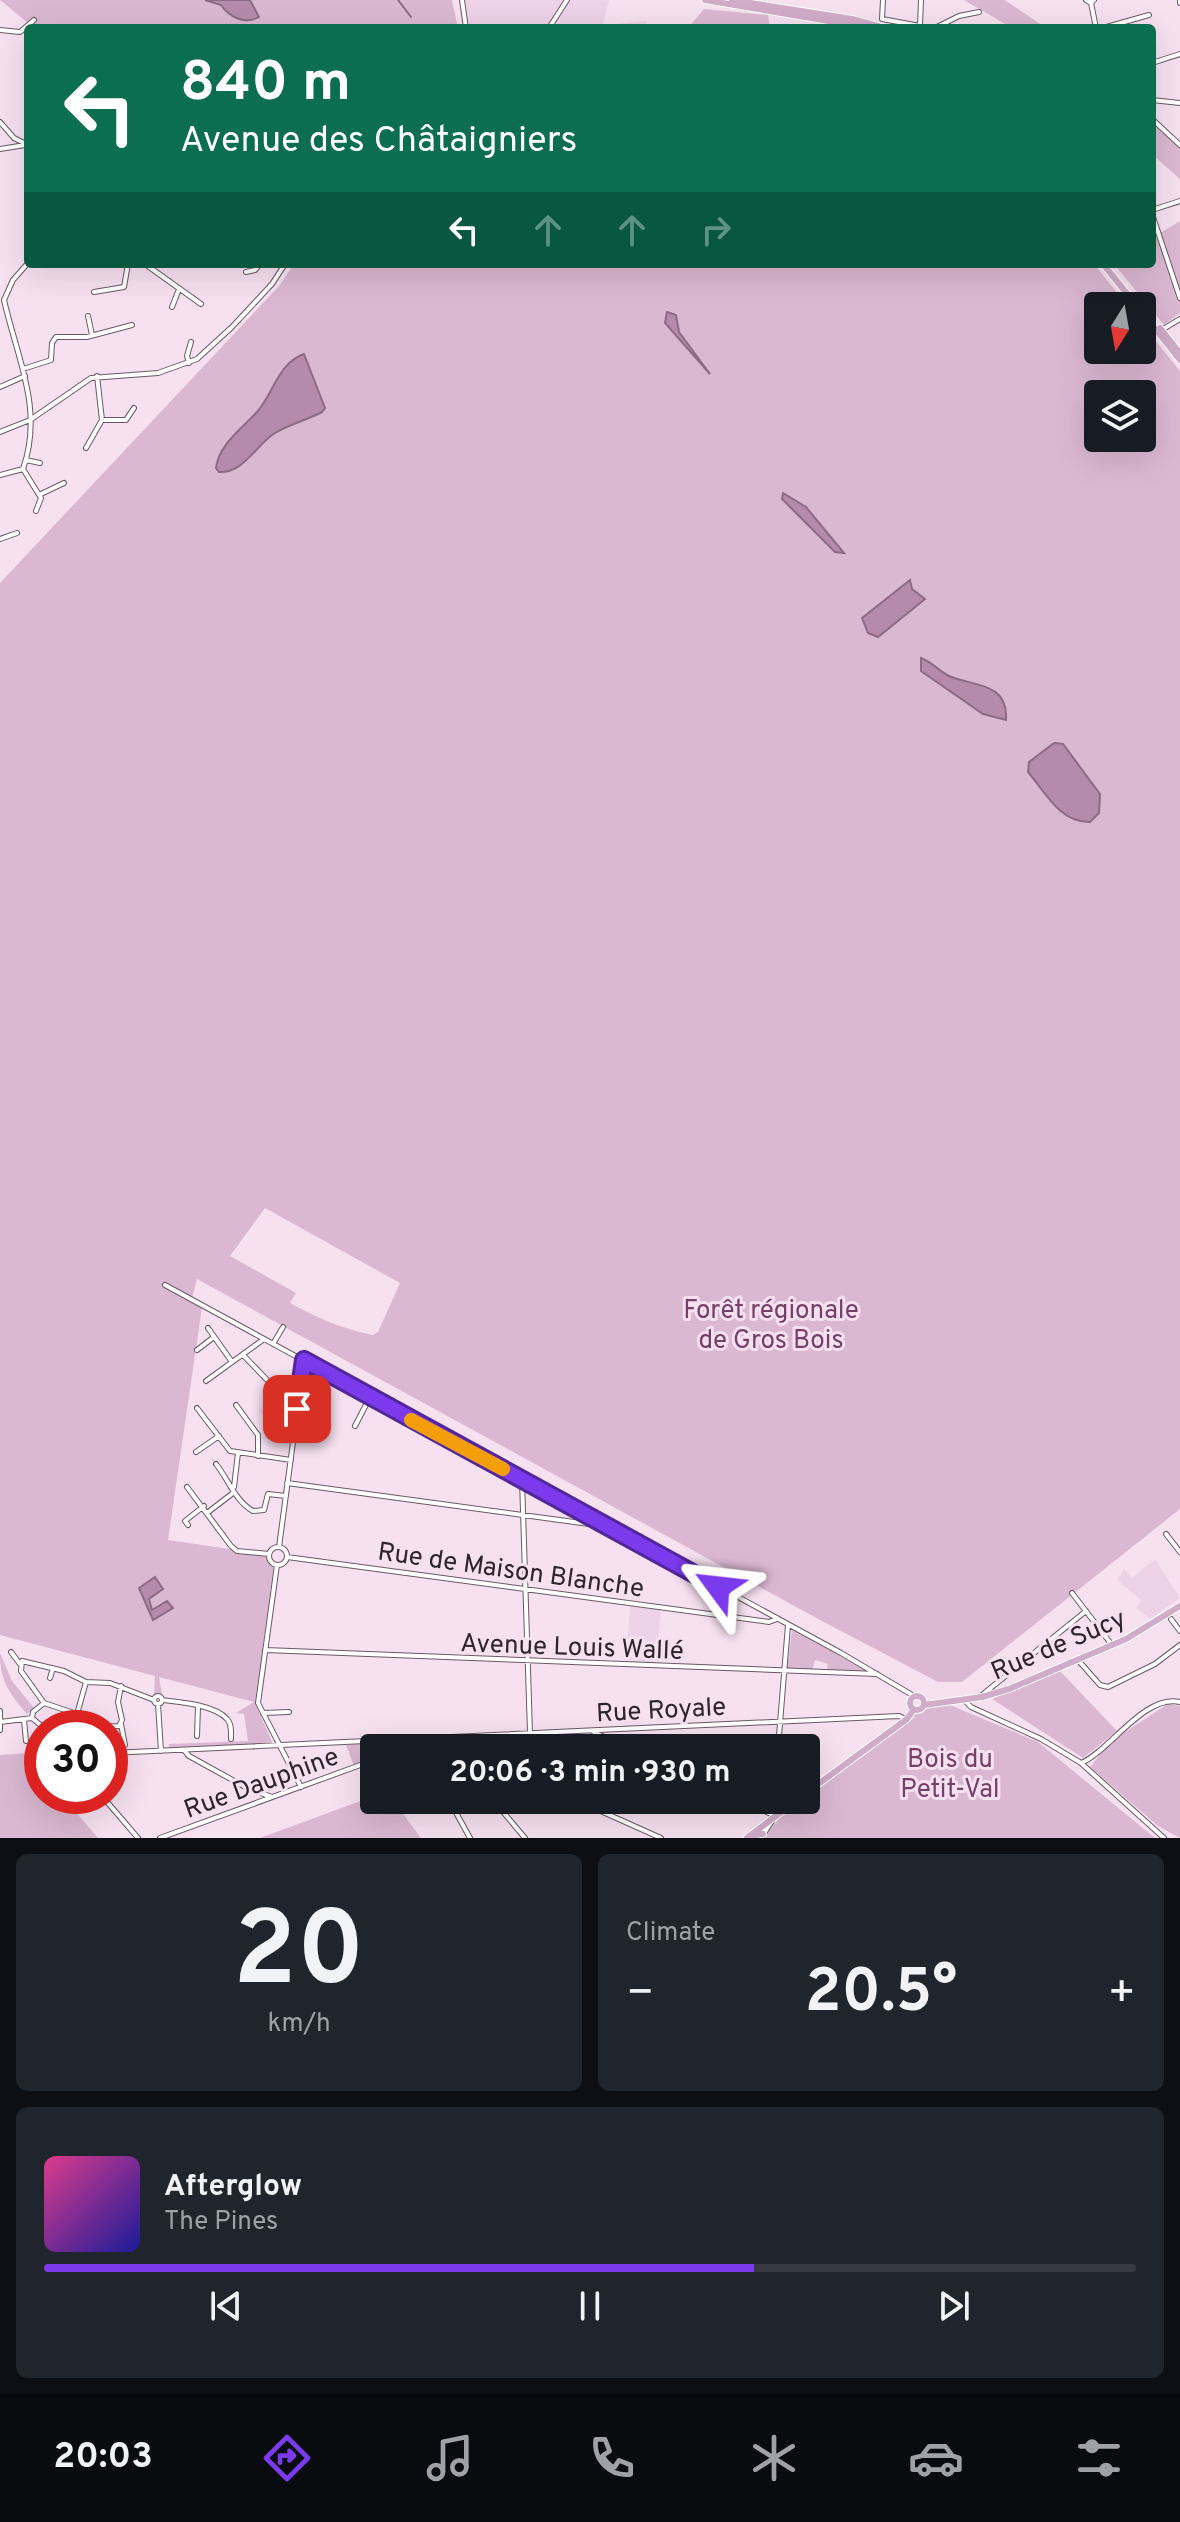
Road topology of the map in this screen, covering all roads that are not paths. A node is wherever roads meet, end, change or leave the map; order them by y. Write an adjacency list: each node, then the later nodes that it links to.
1 (462, 0): 13 (street)
2 (565, 0): 14 (street)
3 (705, 0): 7 (main road)
4 (732, 0): 16 (main road)
5 (883, 0): 17 (street)
6 (921, 0): 18 (street)
7 (715, 1): 15 (main road)
8 (1091, 1): 20 (street)
9 (979, 12): 19 (street)
10 (1149, 15): 21 (street)
11 (34, 20): 12 (street)
12 (29, 24)
13 (465, 24)
14 (551, 24)
15 (847, 24)
16 (872, 24)
17 (906, 24)
18 (920, 24)
19 (943, 24)
20 (1095, 24)
21 (1117, 24)
22 (24, 29): 23 (street)
23 (0, 30)
24 (1180, 54): 25 (street)
25 (1156, 62)
26 (1156, 100): 27 (street)
27 (1180, 103)
28 (0, 122): 30 (street)
29 (1156, 123): 31 (street)
30 (24, 143)
31 (1180, 145)
32 (24, 146): 33 (street)
33 (0, 149)
34 (1180, 201): 35 (street)
35 (1156, 210)
36 (1156, 224): 47 (street)
37 (24, 268): 48 (street)
38 (127, 268): 45 (street)
39 (150, 268): 44 (street)
40 (257, 268): 43 (street)
41 (282, 268): 55 (street)
42 (1109, 268): 46 (main road)
43 (246, 272)
44 (179, 289): 49 (street); 50 (street)
45 (94, 292)
46 (1128, 292)
47 (1180, 298)
48 (2, 300): 63 (street)
49 (201, 304)
50 (172, 307)
51 (88, 316): 58 (street)
52 (1180, 319): 57 (street)
53 (225, 320): 55 (street)
54 (132, 325): 58 (street)
55 (232, 327): 62 (street)
56 (1156, 327): 57 (main road)
57 (1160, 332): 60 (main road); 61 (main road)
58 (92, 335): 63 (street)
59 (191, 342): 62 (street)
60 (1180, 353)
61 (1180, 360)
62 (189, 363): 65 (street)
63 (23, 369): 64 (street)
64 (25, 376): 66 (street); 68 (street)
65 (97, 376): 68 (street); 69 (street)
66 (0, 387)
67 (134, 408): 69 (street)
68 (32, 418): 70 (street); 72 (street)
69 (102, 420): 71 (street)
70 (0, 432)
71 (86, 448)
72 (26, 460): 73 (street); 74 (street)
73 (40, 463)
74 (23, 469): 75 (street); 77 (street)
75 (0, 475)
76 (64, 483): 77 (street)
77 (40, 495): 78 (street)
78 (36, 511)
79 (17, 533): 80 (street)
80 (0, 539)
81 (165, 1285): 85 (street)
82 (283, 1327): 86 (street)
83 (208, 1328): 84 (street)
84 (214, 1336): 87 (street); 90 (street)
85 (264, 1339): 86 (street); 88 (street)
86 (273, 1344): 89 (street)
87 (197, 1350)
88 (242, 1355): 90 (street); 92 (street)
89 (304, 1360): 93 (street); 101 (street)
90 (232, 1362): 91 (street)
91 (206, 1381)
92 (271, 1389)
93 (370, 1397): 96 (street); 105 (street)
94 (236, 1405): 100 (street)
95 (197, 1408): 97 (street)
96 (355, 1426)
97 (219, 1436): 98 (street); 99 (street)
98 (196, 1452)
99 (238, 1453): 100 (street); 103 (street)
100 (258, 1456): 101 (street)
101 (291, 1460): 106 (street)
102 (216, 1464): 104 (street)
103 (237, 1467): 104 (street); 108 (street)
104 (224, 1475): 108 (street)
105 (522, 1479): 112 (street); 113 (street)
106 (287, 1483): 109 (street); 112 (street)
107 (187, 1487): 110 (street)
108 (234, 1490): 109 (street); 111 (street)
109 (286, 1496): 116 (street)
110 (204, 1506): 111 (street); 114 (street)
111 (207, 1513): 118 (street)
112 (521, 1515): 113 (street); 121 (street)
113 (597, 1520): 125 (street)
114 (188, 1525)
115 (1166, 1534): 117 (street)
116 (279, 1547): 118 (street); 119 (street)
117 (1180, 1552)
118 (269, 1554): 120 (street)
119 (287, 1557): 120 (street); 121 (street, Rue de Maison Blanche)
120 (277, 1565): 131 (street)
121 (524, 1589): 125 (street, Rue de Maison Blanche); 134 (street)
122 (1072, 1593): 124 (street)
123 (1180, 1606): 129 (main road, Rue de Sucy)
124 (1086, 1611): 129 (street); 143 (street)
125 (777, 1619): 127 (street)
126 (1171, 1619): 128 (street)
127 (788, 1625): 137 (street); 138 (street)
128 (1180, 1631)
129 (1112, 1645): 133 (main road, Rue de Sucy)
130 (1180, 1645): 133 (street)
131 (265, 1650): 134 (street, Avenue Louis Wallé); 158 (street)
132 (11, 1652): 135 (street)
133 (1077, 1659): 143 (main road, Rue de Sucy)
134 (527, 1662): 137 (street, Avenue Louis Wallé); 165 (street)
135 (20, 1664): 136 (street); 148 (street)
136 (53, 1668): 139 (street); 140 (street)
137 (784, 1673): 138 (street, Avenue Louis Wallé); 162 (street)
138 (878, 1674): 142 (street)
139 (50, 1678)
140 (86, 1682): 141 (street); 153 (street)
141 (121, 1686): 145 (street); 154 (street)
142 (914, 1696): 146 (main road); 150 (main road)
143 (979, 1698): 144 (main road, Rue de Sucy); 155 (street)
144 (963, 1699): 146 (main road, Rue de Sucy); 155 (street)
145 (158, 1701): 149 (street); 174 (street)
146 (926, 1702): 150 (main road)
147 (1180, 1702): 176 (street)
148 (44, 1703): 151 (street); 152 (street)
149 (198, 1706): 169 (street); 170 (street)
150 (914, 1709): 159 (main road)
151 (35, 1710)
152 (63, 1710)
153 (78, 1710)
154 (121, 1710)
155 (979, 1710): 176 (street)
156 (0, 1711): 161 (street)
157 (289, 1712): 158 (street)
158 (263, 1713): 172 (street)
159 (907, 1719): 162 (street, Rue Royale); 178 (main road)
160 (24, 1720): 161 (street)
161 (0, 1722): 163 (street)
162 (780, 1722): 164 (street, Rue Royale); 168 (street)
163 (0, 1730)
164 (593, 1730): 165 (street, Rue Royale); 167 (street)
165 (530, 1733): 166 (street, Rue Royale)
166 (522, 1734)
167 (600, 1734)
168 (779, 1734)
169 (197, 1736)
170 (231, 1739)
171 (360, 1744): 172 (street, Rue Royale)
172 (280, 1745): 173 (street, Rue Royale); 179 (street)
173 (184, 1750): 174 (street, Rue Royale); 180 (street)
174 (161, 1751): 175 (street, Rue Royale)
175 (128, 1752)
176 (1081, 1763): 194 (street)
177 (360, 1765): 179 (street, Rue Dauphine)
178 (820, 1783)
179 (301, 1787): 180 (street, Rue Dauphine)
180 (272, 1797): 190 (street, Rue Dauphine)
181 (117, 1814): 189 (street)
182 (457, 1814): 191 (street)
183 (505, 1814): 192 (street)
184 (607, 1814): 193 (street)
185 (771, 1814): 187 (street)
186 (778, 1814): 187 (main road)
187 (775, 1816): 188 (main road)
188 (756, 1835)
189 (138, 1838)
190 (160, 1838)
191 (470, 1838)
192 (525, 1838)
193 (661, 1838)
194 (1164, 1838)

